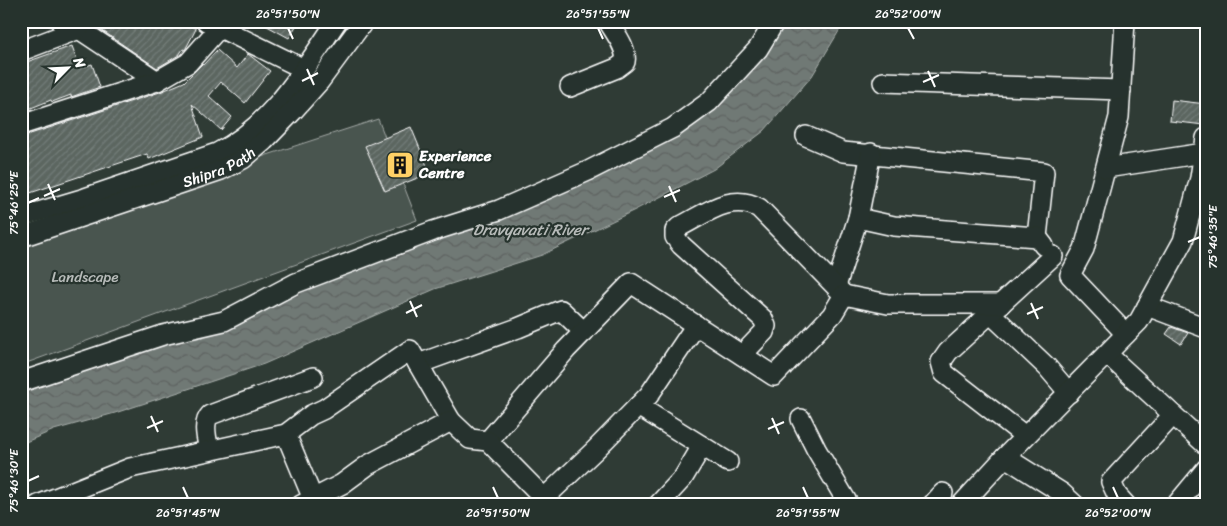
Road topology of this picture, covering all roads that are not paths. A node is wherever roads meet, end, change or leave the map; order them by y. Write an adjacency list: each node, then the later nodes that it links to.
1 (60, 21): 8 (street)
2 (337, 21): 10 (street, Shipra Path)
3 (364, 21): 22 (street, Shipra Path)
4 (608, 21): 13 (street)
5 (775, 21): 37 (street)
6 (1125, 21): 14 (street)
7 (213, 25): 10 (street); 11 (street)
8 (79, 29): 9 (street); 11 (street)
9 (21, 52)
10 (304, 69): 20 (street, Shipra Path)
11 (157, 81): 15 (street)
12 (883, 82): 14 (street)
13 (570, 87)
14 (1121, 90): 19 (street)
15 (21, 126)
16 (806, 136): 18 (street)
17 (1205, 145): 19 (street); 27 (street)
18 (871, 154): 21 (street); 23 (street)
19 (1106, 168): 25 (street)
20 (21, 217)
21 (858, 218): 23 (street); 26 (street)
22 (21, 237)
23 (1037, 237): 24 (street)
24 (1052, 256): 25 (street); 28 (street)
25 (1070, 276): 32 (street)
26 (840, 290): 28 (street); 34 (street); 34 (street)
27 (1147, 306): 30 (street); 32 (street)
28 (996, 308): 38 (street); 44 (street)
29 (696, 325): 31 (street); 34 (street); 39 (street)
30 (1206, 328)
31 (584, 332): 35 (street); 45 (street)
32 (1126, 334): 33 (street)
33 (1107, 354): 38 (street); 40 (street)
34 (742, 356)
35 (418, 364): 42 (street); 43 (street)
36 (313, 377): 48 (street)
37 (21, 382)
38 (1070, 393): 44 (street)
39 (638, 406): 47 (street); 53 (street)
40 (1173, 415): 46 (street); 59 (street)
41 (801, 419): 56 (street)
42 (451, 421): 45 (street); 52 (street)
43 (286, 434): 48 (street); 52 (street)
44 (1025, 436): 49 (street)
45 (488, 441): 53 (street)
46 (1206, 445)
47 (702, 446): 50 (street); 55 (street)
48 (208, 450): 54 (street)
49 (1004, 457): 57 (street); 58 (street)
50 (728, 462)
51 (1206, 469): 60 (street)
52 (307, 502)
53 (542, 502)
54 (38, 505)
55 (658, 505)
56 (849, 505)
57 (961, 505)
58 (1075, 505)
59 (1126, 505)
60 (1176, 505)

